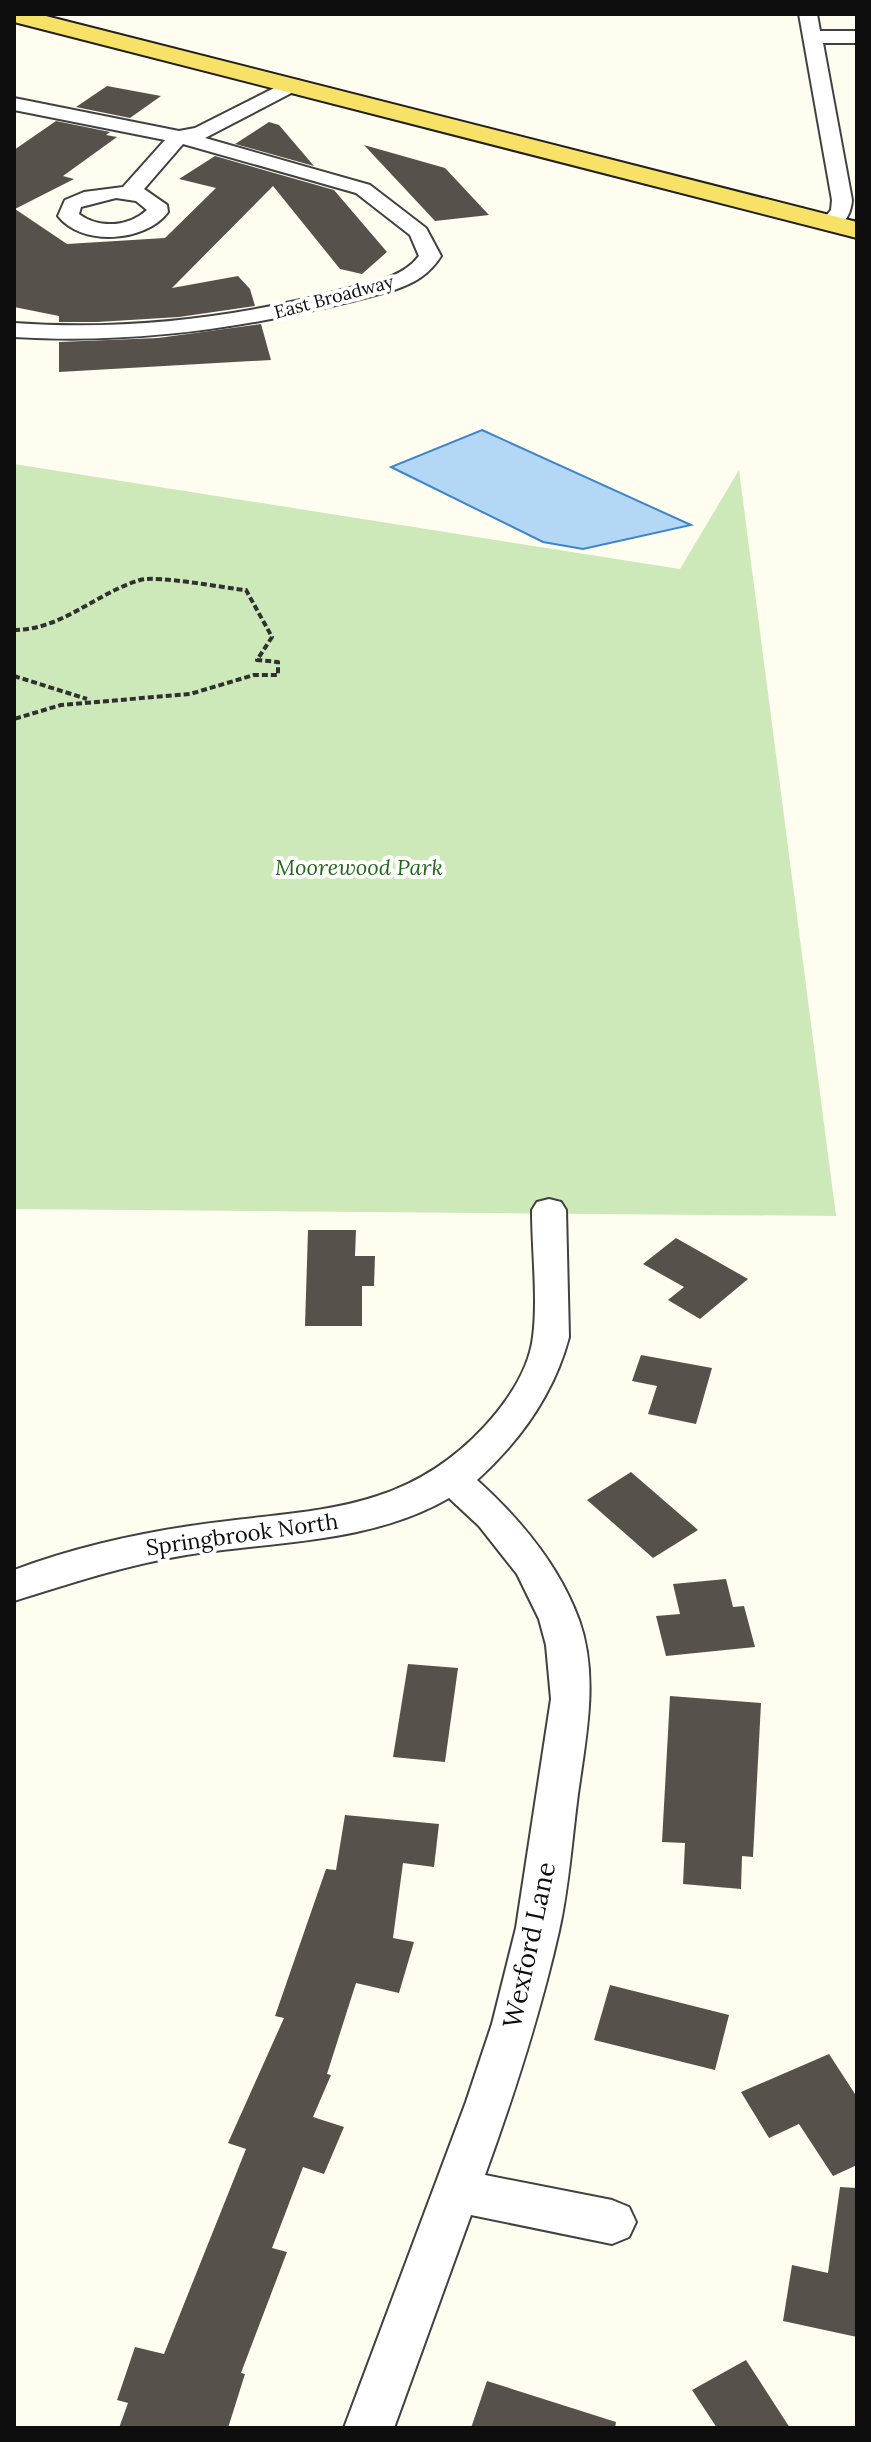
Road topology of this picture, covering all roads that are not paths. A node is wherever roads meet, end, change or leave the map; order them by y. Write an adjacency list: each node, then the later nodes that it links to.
1 (808, 14): 3 (street)
2 (14, 15): 5 (main road)
3 (812, 37): 4 (street); 10 (street)
4 (857, 37)
5 (260, 78): 6 (main road); 8 (street)
6 (290, 86): 8 (street); 10 (main road)
7 (14, 104): 8 (street, East Broadway)
8 (179, 137): 9 (street); 11 (street, East Broadway)
9 (129, 193)
10 (844, 227)
11 (14, 330)
12 (549, 1210): 13 (street, Springbrook North)
13 (452, 1479): 14 (street, Springbrook North); 15 (street, Wexford Lane)
14 (14, 1586)
15 (456, 2190): 16 (street); 17 (street, Wexford Lane)
16 (612, 2222)
17 (369, 2428)

